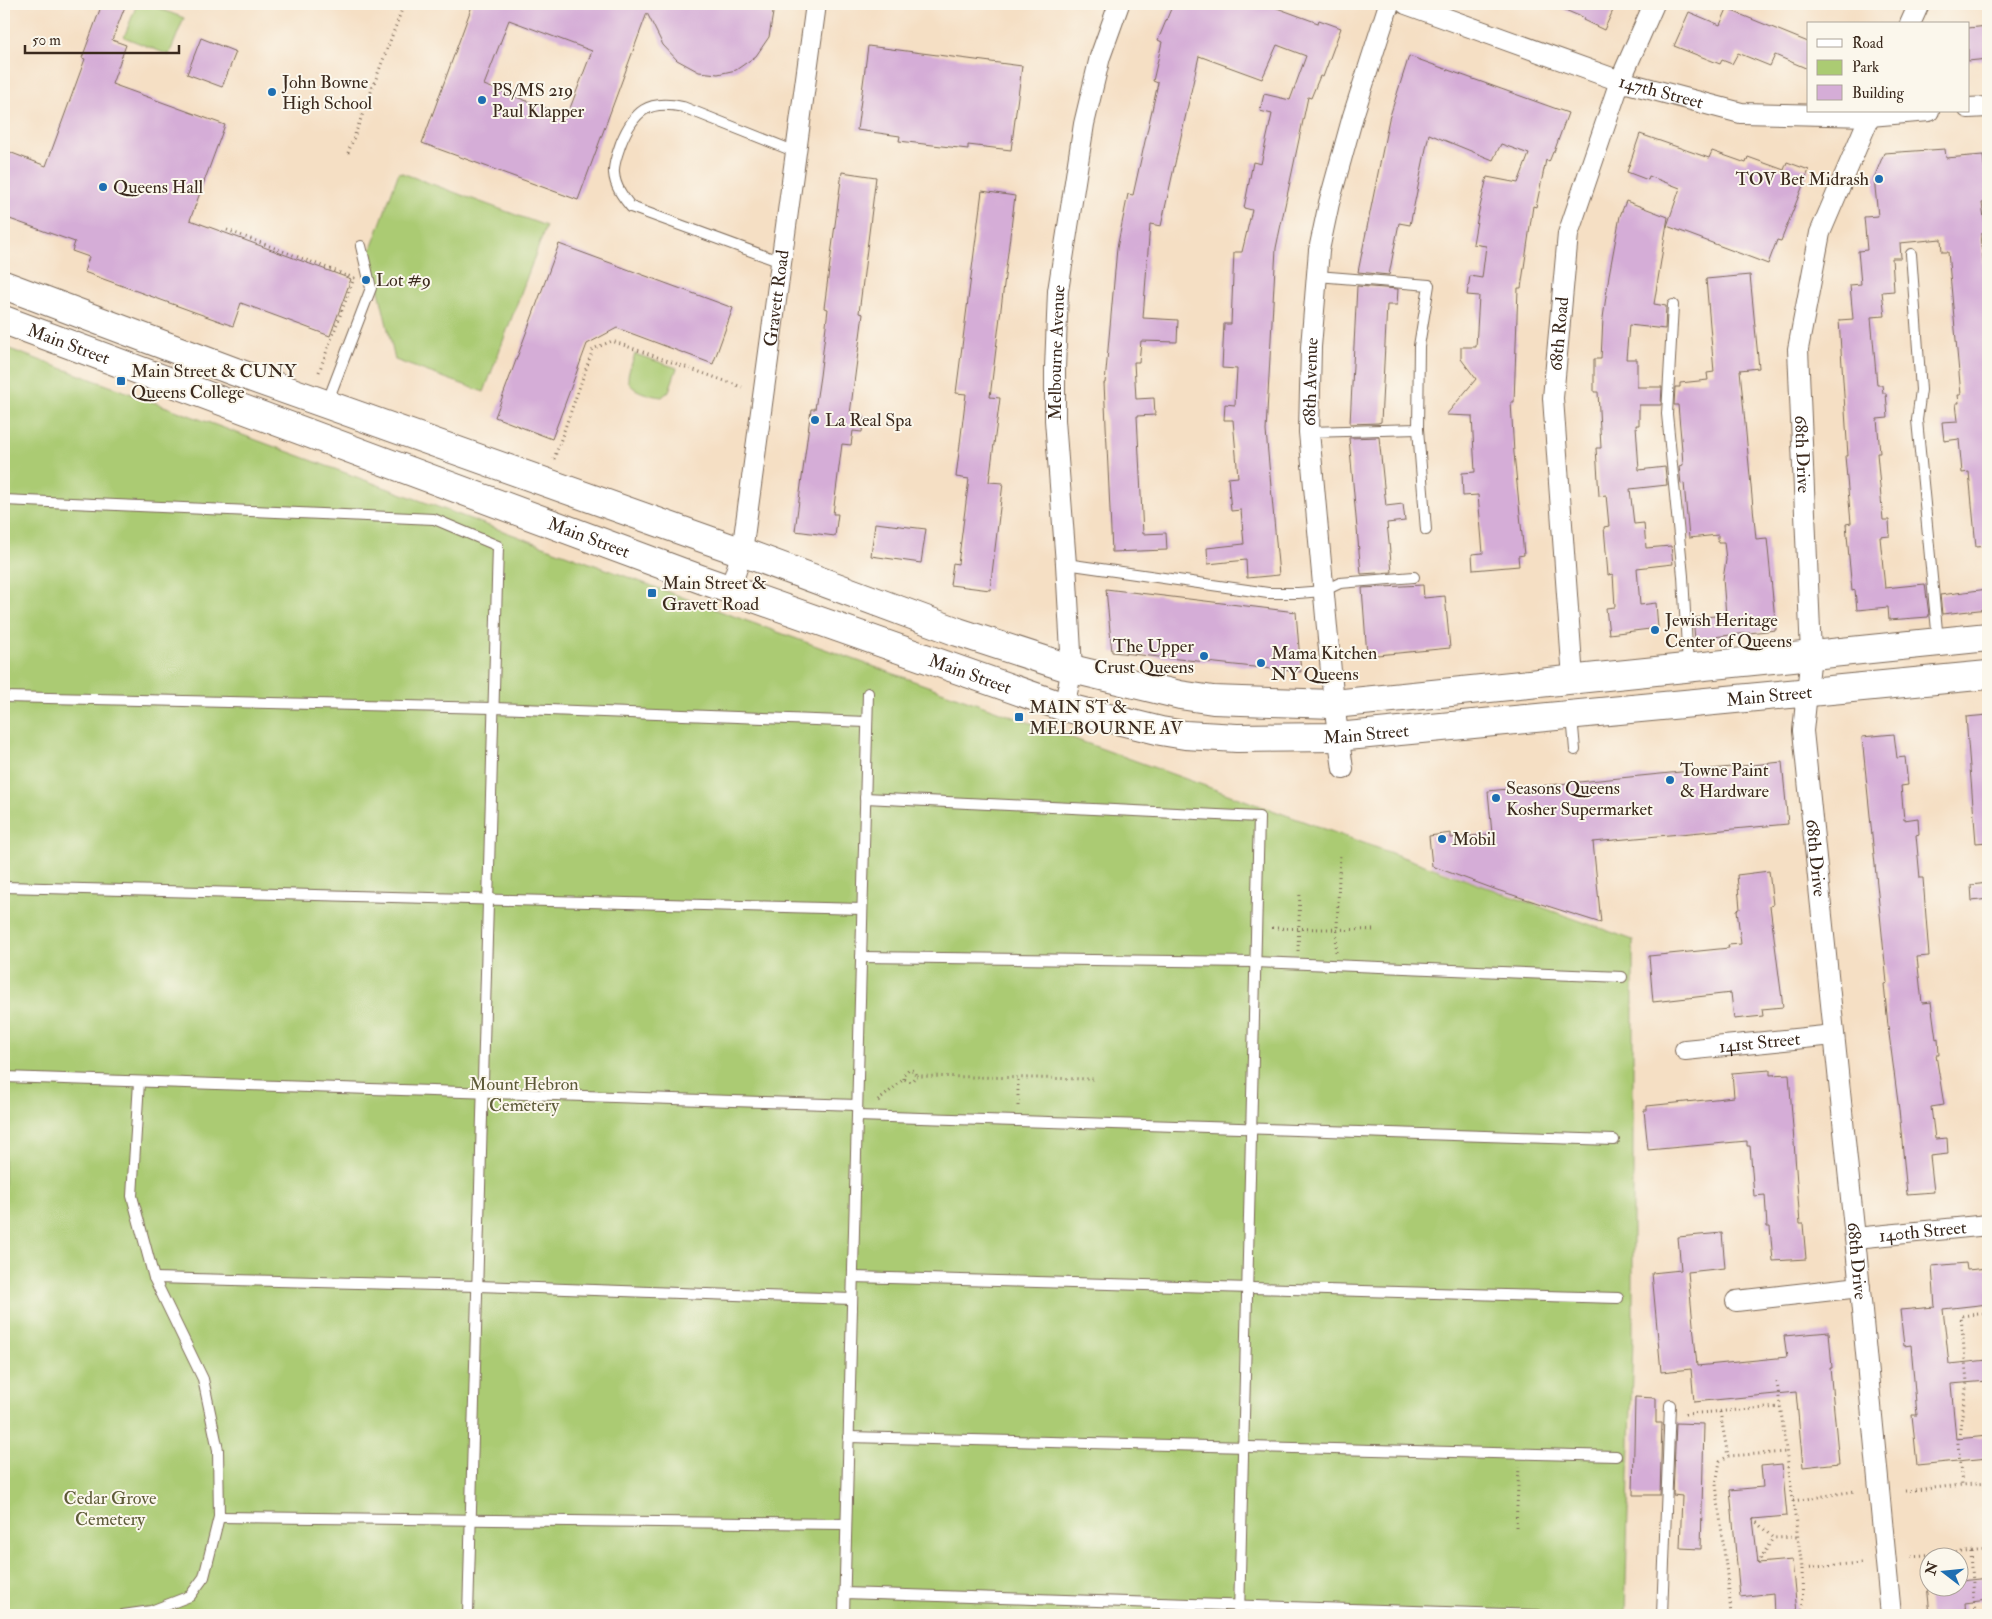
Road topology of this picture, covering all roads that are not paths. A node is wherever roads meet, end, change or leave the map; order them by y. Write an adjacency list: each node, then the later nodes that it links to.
1 (816, 4): 13 (street, Gravett Road)
2 (1119, 4): 27 (street, Melbourne Avenue)
3 (1389, 4): 17 (street, 68th Avenue)
4 (1406, 4): 8 (street, 147th Street)
5 (1654, 4): 8 (street, 68th Road)
6 (1919, 4): 7 (street)
7 (1911, 22)
8 (1620, 81): 12 (street, 147th Street); 37 (street, 68th Road)
9 (1988, 107): 10 (street)
10 (1970, 108)
11 (1910, 112): 12 (street, 147th Street)
12 (1871, 114): 33 (street, 68th Drive)
13 (796, 152): 16 (street, Gravett Road); 16 (lane)
14 (361, 246): 21 (lane)
15 (1911, 254): 32 (lane)
16 (781, 262): 26 (street, Gravett Road)
17 (1317, 276): 22 (lane); 23 (street, 68th Avenue)
18 (4, 285): 21 (main road, Main Street)
19 (1673, 305): 34 (lane)
20 (4, 320): 29 (main road, Main Street)
21 (327, 404): 26 (main road, Main Street)
22 (1418, 429): 23 (lane); 25 (lane)
23 (1308, 432): 30 (street, 68th Avenue)
24 (4, 500): 43 (lane)
25 (1426, 530)
26 (742, 552): 29 (street, Gravett Road); 35 (main road, Main Street)
27 (1066, 564): 30 (lane); 35 (street, Melbourne Avenue)
28 (1414, 576): 30 (lane)
29 (730, 590): 42 (main road, Main Street)
30 (1323, 591): 41 (street, 68th Avenue)
31 (1988, 637): 32 (main road, Main Street)
32 (1938, 642): 33 (main road, Main Street)
33 (1812, 654): 34 (main road, Main Street); 38 (street, 68th Drive)
34 (1688, 667): 37 (main road, Main Street)
35 (1072, 669): 41 (main road, Main Street); 42 (street, Melbourne Avenue)
36 (1988, 675): 38 (main road, Main Street)
37 (1573, 679): 41 (main road, Main Street)
38 (1808, 692): 44 (main road, Main Street); 56 (street, 68th Drive)
39 (868, 693): 45 (lane)
40 (4, 696): 43 (lane)
41 (1334, 704): 46 (street, 68th Avenue)
42 (1064, 707): 46 (main road, Main Street)
43 (493, 708): 45 (lane); 51 (lane)
44 (1572, 714): 46 (main road, Main Street); 47 (lane)
45 (867, 722): 49 (lane)
46 (1337, 737): 48 (street, 68th Avenue)
47 (1575, 750)
48 (1343, 769)
49 (866, 798): 52 (lane); 54 (lane)
50 (4, 887): 51 (lane)
51 (488, 898): 52 (lane); 60 (lane)
52 (862, 909): 53 (lane)
53 (861, 957): 54 (lane); 61 (lane)
54 (1255, 962): 55 (lane); 62 (lane)
55 (1622, 977)
56 (1834, 1035): 57 (street, 141st Street); 65 (street, 68th Drive)
57 (1685, 1050)
58 (4, 1077): 59 (lane)
59 (139, 1082): 60 (lane); 67 (lane)
60 (482, 1093): 61 (lane); 68 (lane)
61 (857, 1110): 62 (lane); 66 (lane)
62 (1251, 1127): 63 (lane); 69 (lane)
63 (1614, 1140)
64 (1988, 1225): 65 (street, 140th Street)
65 (1855, 1238): 70 (street, 68th Drive)
66 (853, 1277): 69 (lane); 72 (lane)
67 (154, 1278): 68 (lane); 78 (lane)
68 (477, 1286): 72 (lane); 79 (lane)
69 (1247, 1286): 71 (lane); 76 (lane)
70 (1860, 1288): 73 (street); 88 (street, 68th Drive)
71 (1618, 1298)
72 (852, 1299): 75 (lane)
73 (1736, 1300)
74 (1670, 1405): 87 (lane)
75 (848, 1437): 76 (lane); 80 (lane)
76 (1243, 1448): 77 (lane); 82 (lane)
77 (1616, 1456)
78 (219, 1517): 79 (lane); 83 (lane)
79 (471, 1521): 80 (lane); 84 (lane)
80 (846, 1524): 81 (lane)
81 (844, 1593): 82 (lane); 85 (lane)
82 (1239, 1611): 86 (lane)
83 (123, 1615)
84 (468, 1615)
85 (844, 1615)
86 (1538, 1615)
87 (1662, 1615)
88 (1891, 1615)

